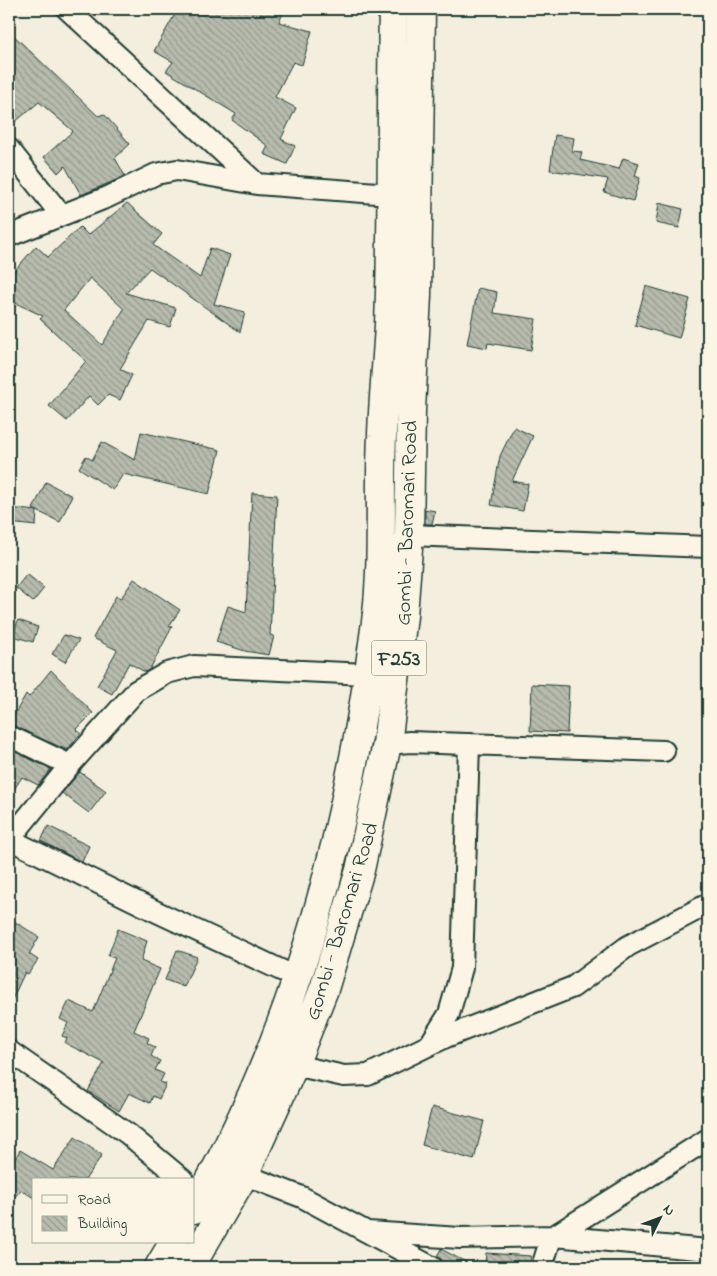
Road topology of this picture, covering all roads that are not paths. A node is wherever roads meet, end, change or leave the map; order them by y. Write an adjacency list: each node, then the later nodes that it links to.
1 (67, 9): 5 (street)
2 (393, 9): 6 (main road, Gombi - Baromari Road / F253)
3 (421, 9): 9 (main road, Gombi - Baromari Road / F253)
4 (9, 149): 7 (street)
5 (257, 184): 6 (street); 7 (street)
6 (390, 194): 11 (main road, Gombi - Baromari Road / F253)
7 (61, 215): 8 (street)
8 (9, 236)
9 (409, 535): 10 (street); 13 (main road, Gombi - Baromari Road / F253)
10 (707, 545)
11 (367, 674): 16 (street); 19 (main road, Gombi - Baromari Road / F253)
12 (9, 736): 16 (street)
13 (387, 744): 14 (street); 22 (main road, Gombi - Baromari Road / F253)
14 (469, 744): 15 (street); 20 (street)
15 (664, 751)
16 (70, 765): 17 (street)
17 (9, 839): 19 (street)
18 (708, 904): 20 (street)
19 (298, 978): 24 (main road, Gombi - Baromari Road / F253)
20 (430, 1044): 22 (street)
21 (9, 1051): 26 (street)
22 (294, 1065): 25 (main road, Gombi - Baromari Road / F253)
23 (707, 1140): 29 (street)
24 (220, 1165): 25 (street); 27 (main road, Gombi - Baromari Road / F253)
25 (244, 1175): 28 (street); 33 (main road, Gombi - Baromari Road / F253)
26 (176, 1178)
27 (195, 1191)
28 (368, 1232): 29 (street); 34 (street)
29 (554, 1236): 31 (street); 35 (street)
30 (173, 1244): 32 (main road)
31 (708, 1250)
32 (159, 1267)
33 (190, 1267)
34 (432, 1267)
35 (542, 1267)

